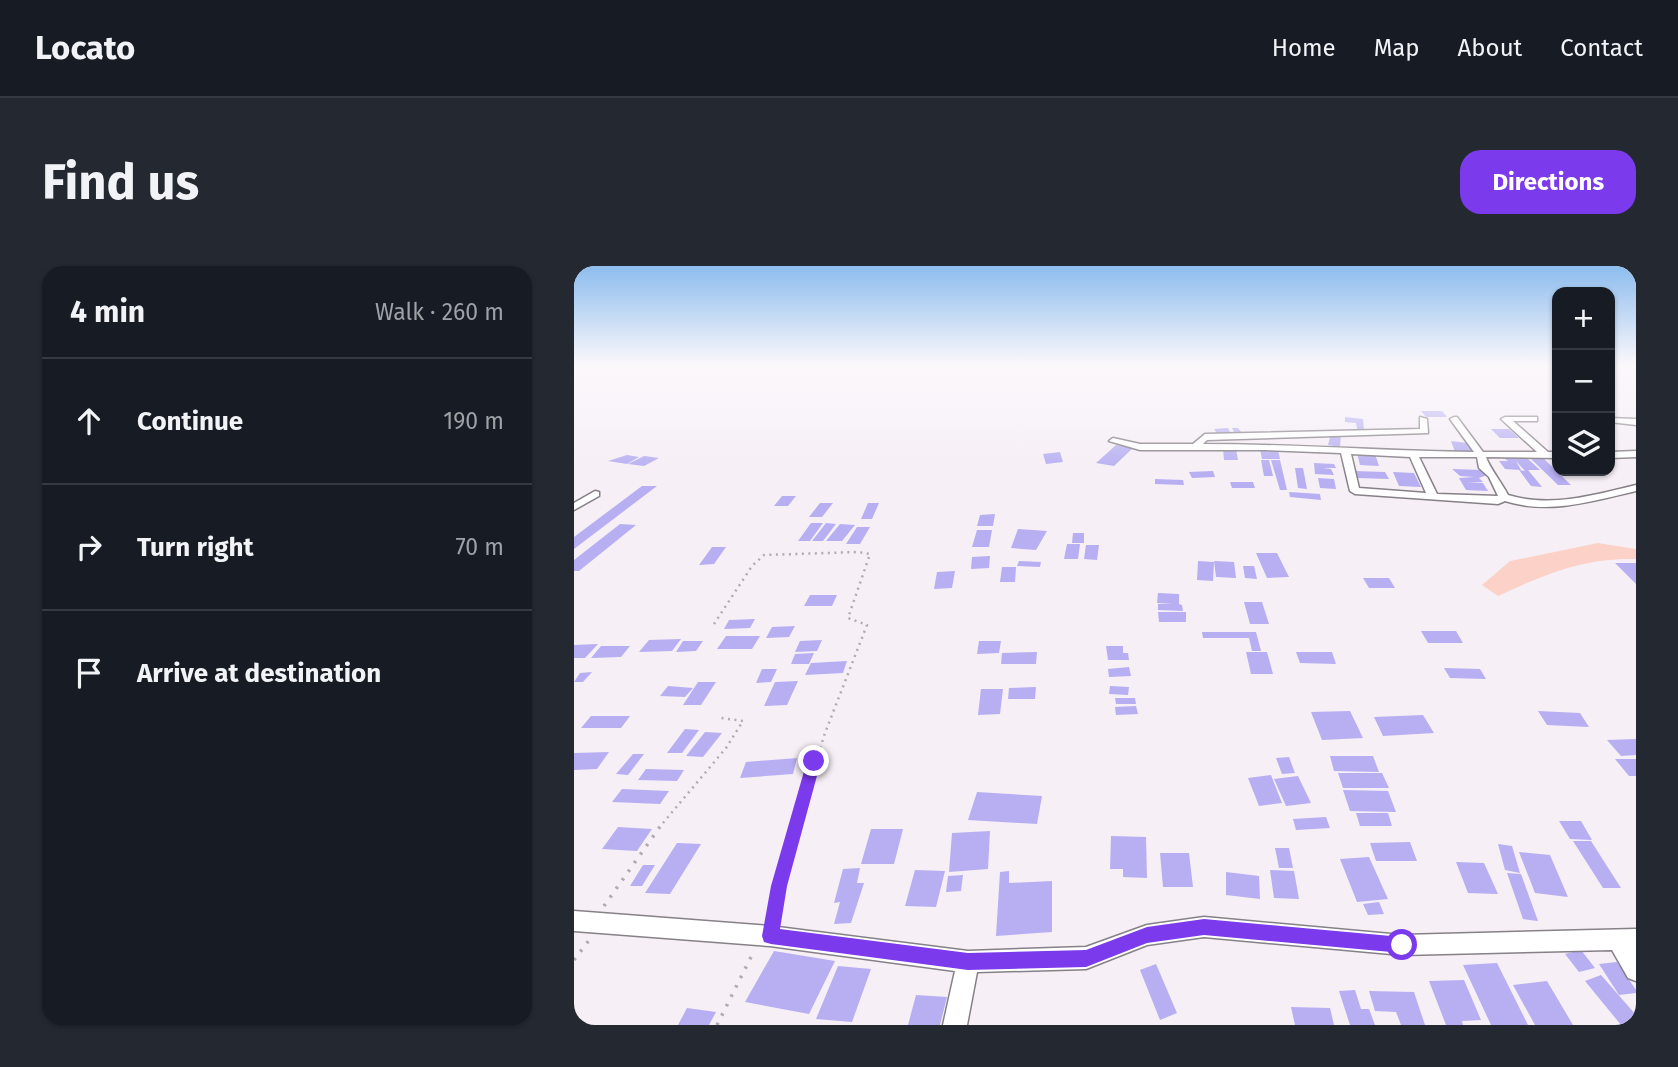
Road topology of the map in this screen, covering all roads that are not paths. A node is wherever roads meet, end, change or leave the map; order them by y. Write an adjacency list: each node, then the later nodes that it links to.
1 (1423, 419): 7 (street)
2 (1454, 419): 12 (street)
3 (1534, 419): 13 (street)
4 (1615, 420): 5 (street)
5 (1636, 422)
6 (1113, 441): 7 (street)
7 (1196, 446): 8 (street)
8 (1345, 449): 9 (street); 17 (street)
9 (1413, 454): 12 (street); 17 (street)
10 (1615, 454): 11 (street)
11 (1636, 454)
12 (1481, 455): 13 (street); 18 (street)
13 (1546, 455): 14 (street)
14 (1552, 455)
15 (1636, 488): 18 (street)
16 (594, 494): 19 (street)
17 (1433, 497): 18 (street)
18 (1504, 497)
19 (574, 507)
20 (589, 922): 22 (street)
21 (1628, 940): 22 (street); 23 (street)
22 (968, 962): 24 (street)
23 (1636, 970)
24 (955, 1025)

